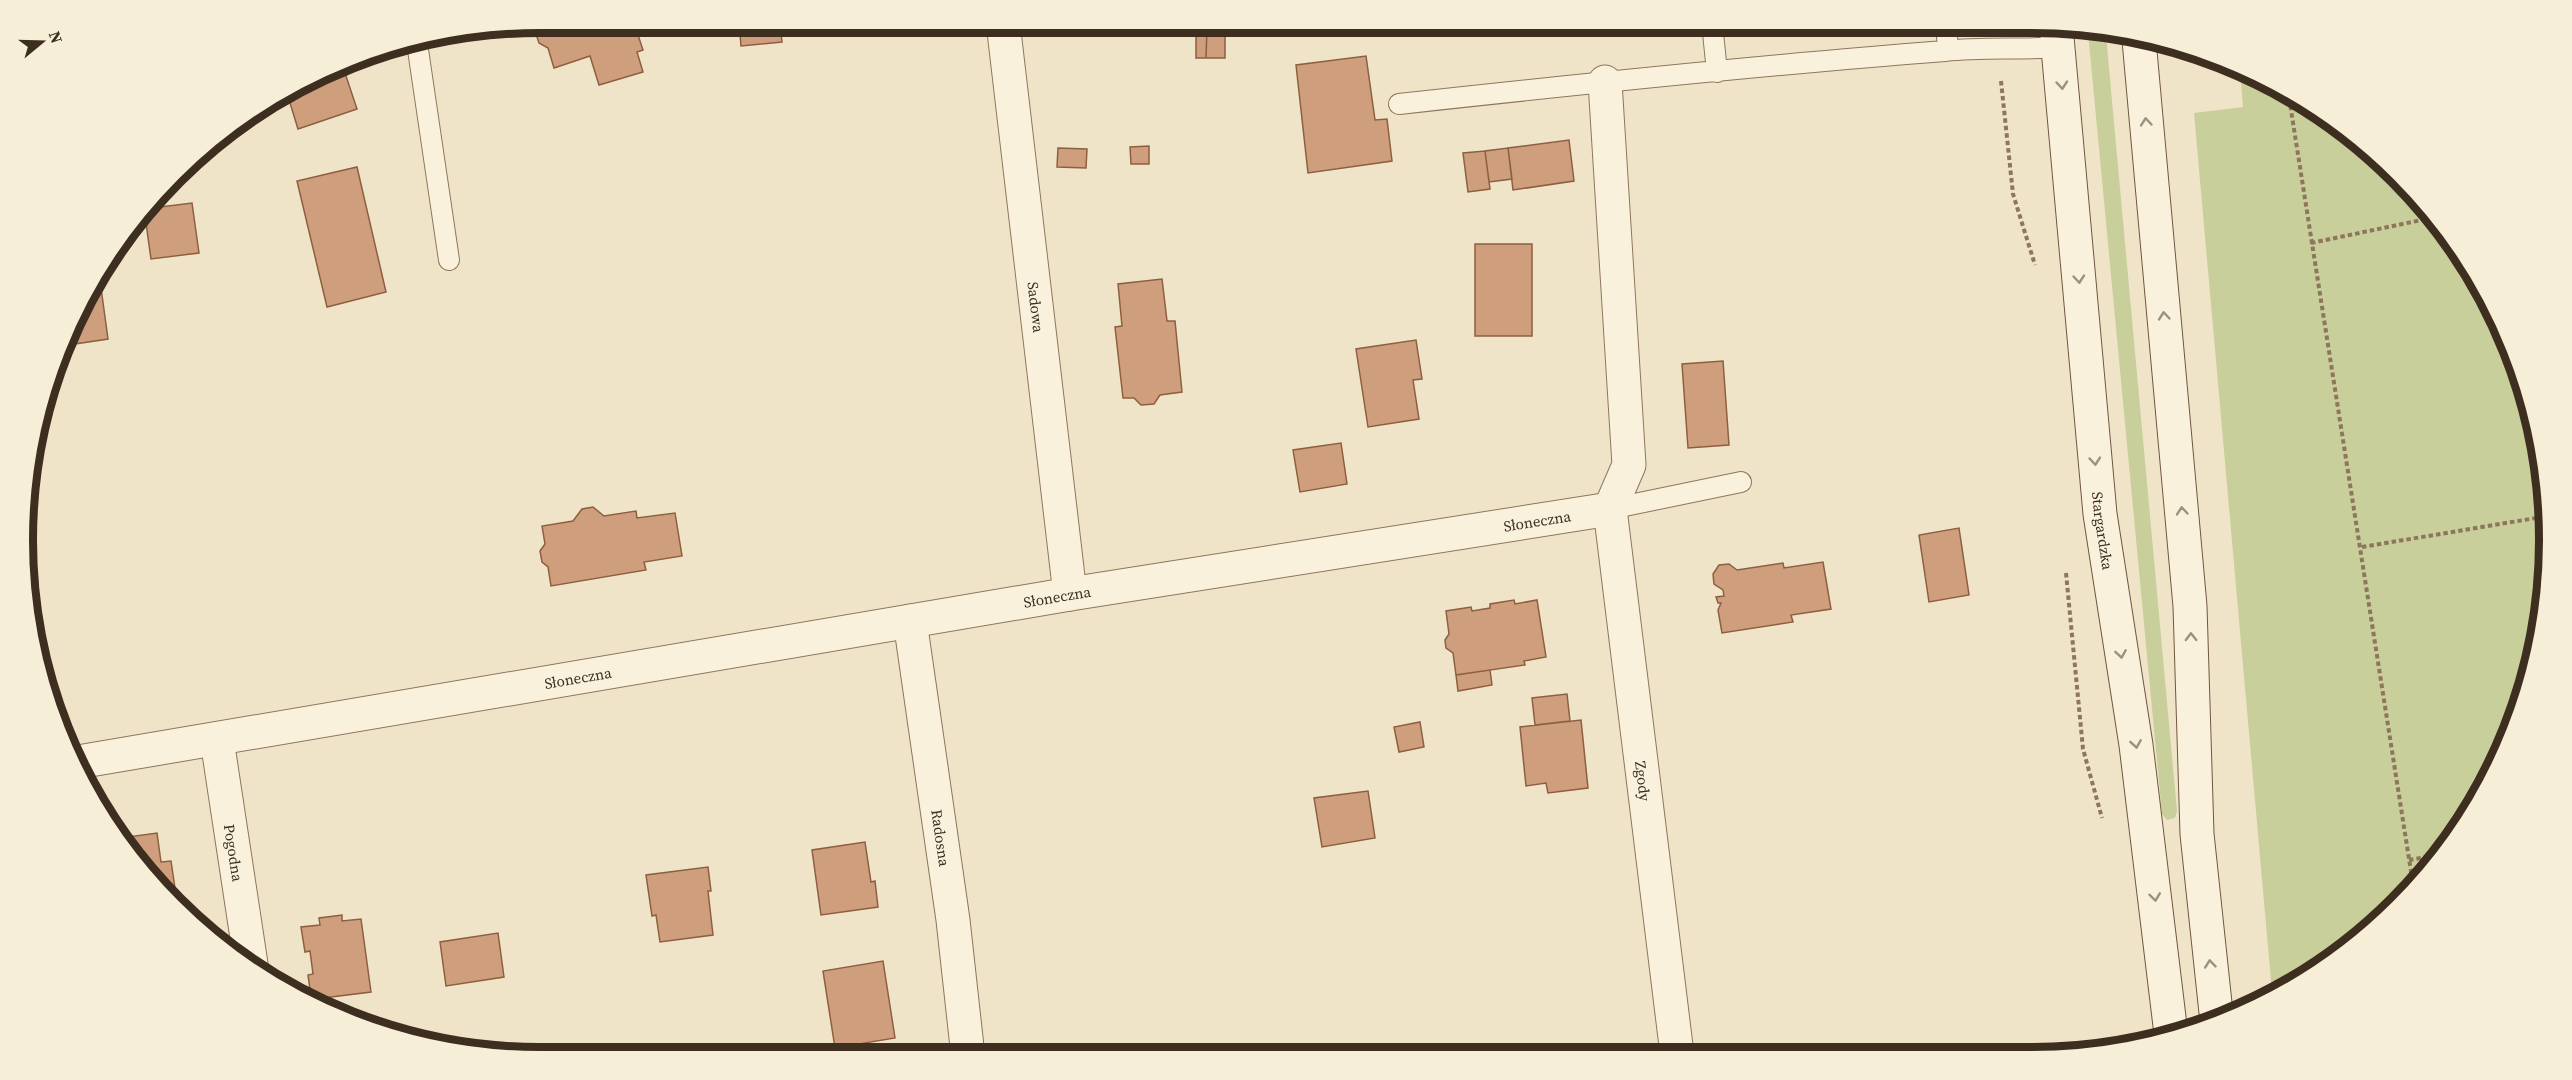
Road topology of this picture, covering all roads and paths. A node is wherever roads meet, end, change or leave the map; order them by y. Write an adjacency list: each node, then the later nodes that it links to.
1 (1003, 33): 19 (street, Sadowa)
2 (1713, 33): 8 (lane)
3 (1947, 33): 7 (lane)
4 (2057, 37): 7 (lane); 28 (street, Stargardzka, one-way to 28)
5 (2139, 45): 27 (street, one-way to 5)
6 (418, 48): 14 (lane)
7 (1948, 50): 8 (lane)
8 (1717, 72): 9 (lane)
9 (1605, 82): 11 (lane); 16 (street)
10 (2290, 103): 13 (path)
11 (1399, 104)
12 (2425, 220): 13 (path)
13 (2310, 243): 18 (path)
14 (449, 260)
15 (1741, 482): 16 (lane)
16 (1610, 509): 19 (street, Słoneczna); 30 (street, Zgody)
17 (2538, 518): 18 (path)
18 (2362, 547): 24 (path)
19 (1070, 594): 20 (street, Słoneczna)
20 (910, 621): 21 (street, Słoneczna); 29 (street, Radosna)
21 (217, 740): 22 (street, Słoneczna); 26 (street, Pogodna)
22 (84, 761)
23 (2427, 857): 24 (path)
24 (2409, 860): 25 (path)
25 (2412, 876)
26 (250, 956)
27 (2216, 1012)
28 (2170, 1028)
29 (967, 1047)
30 (1676, 1047)

